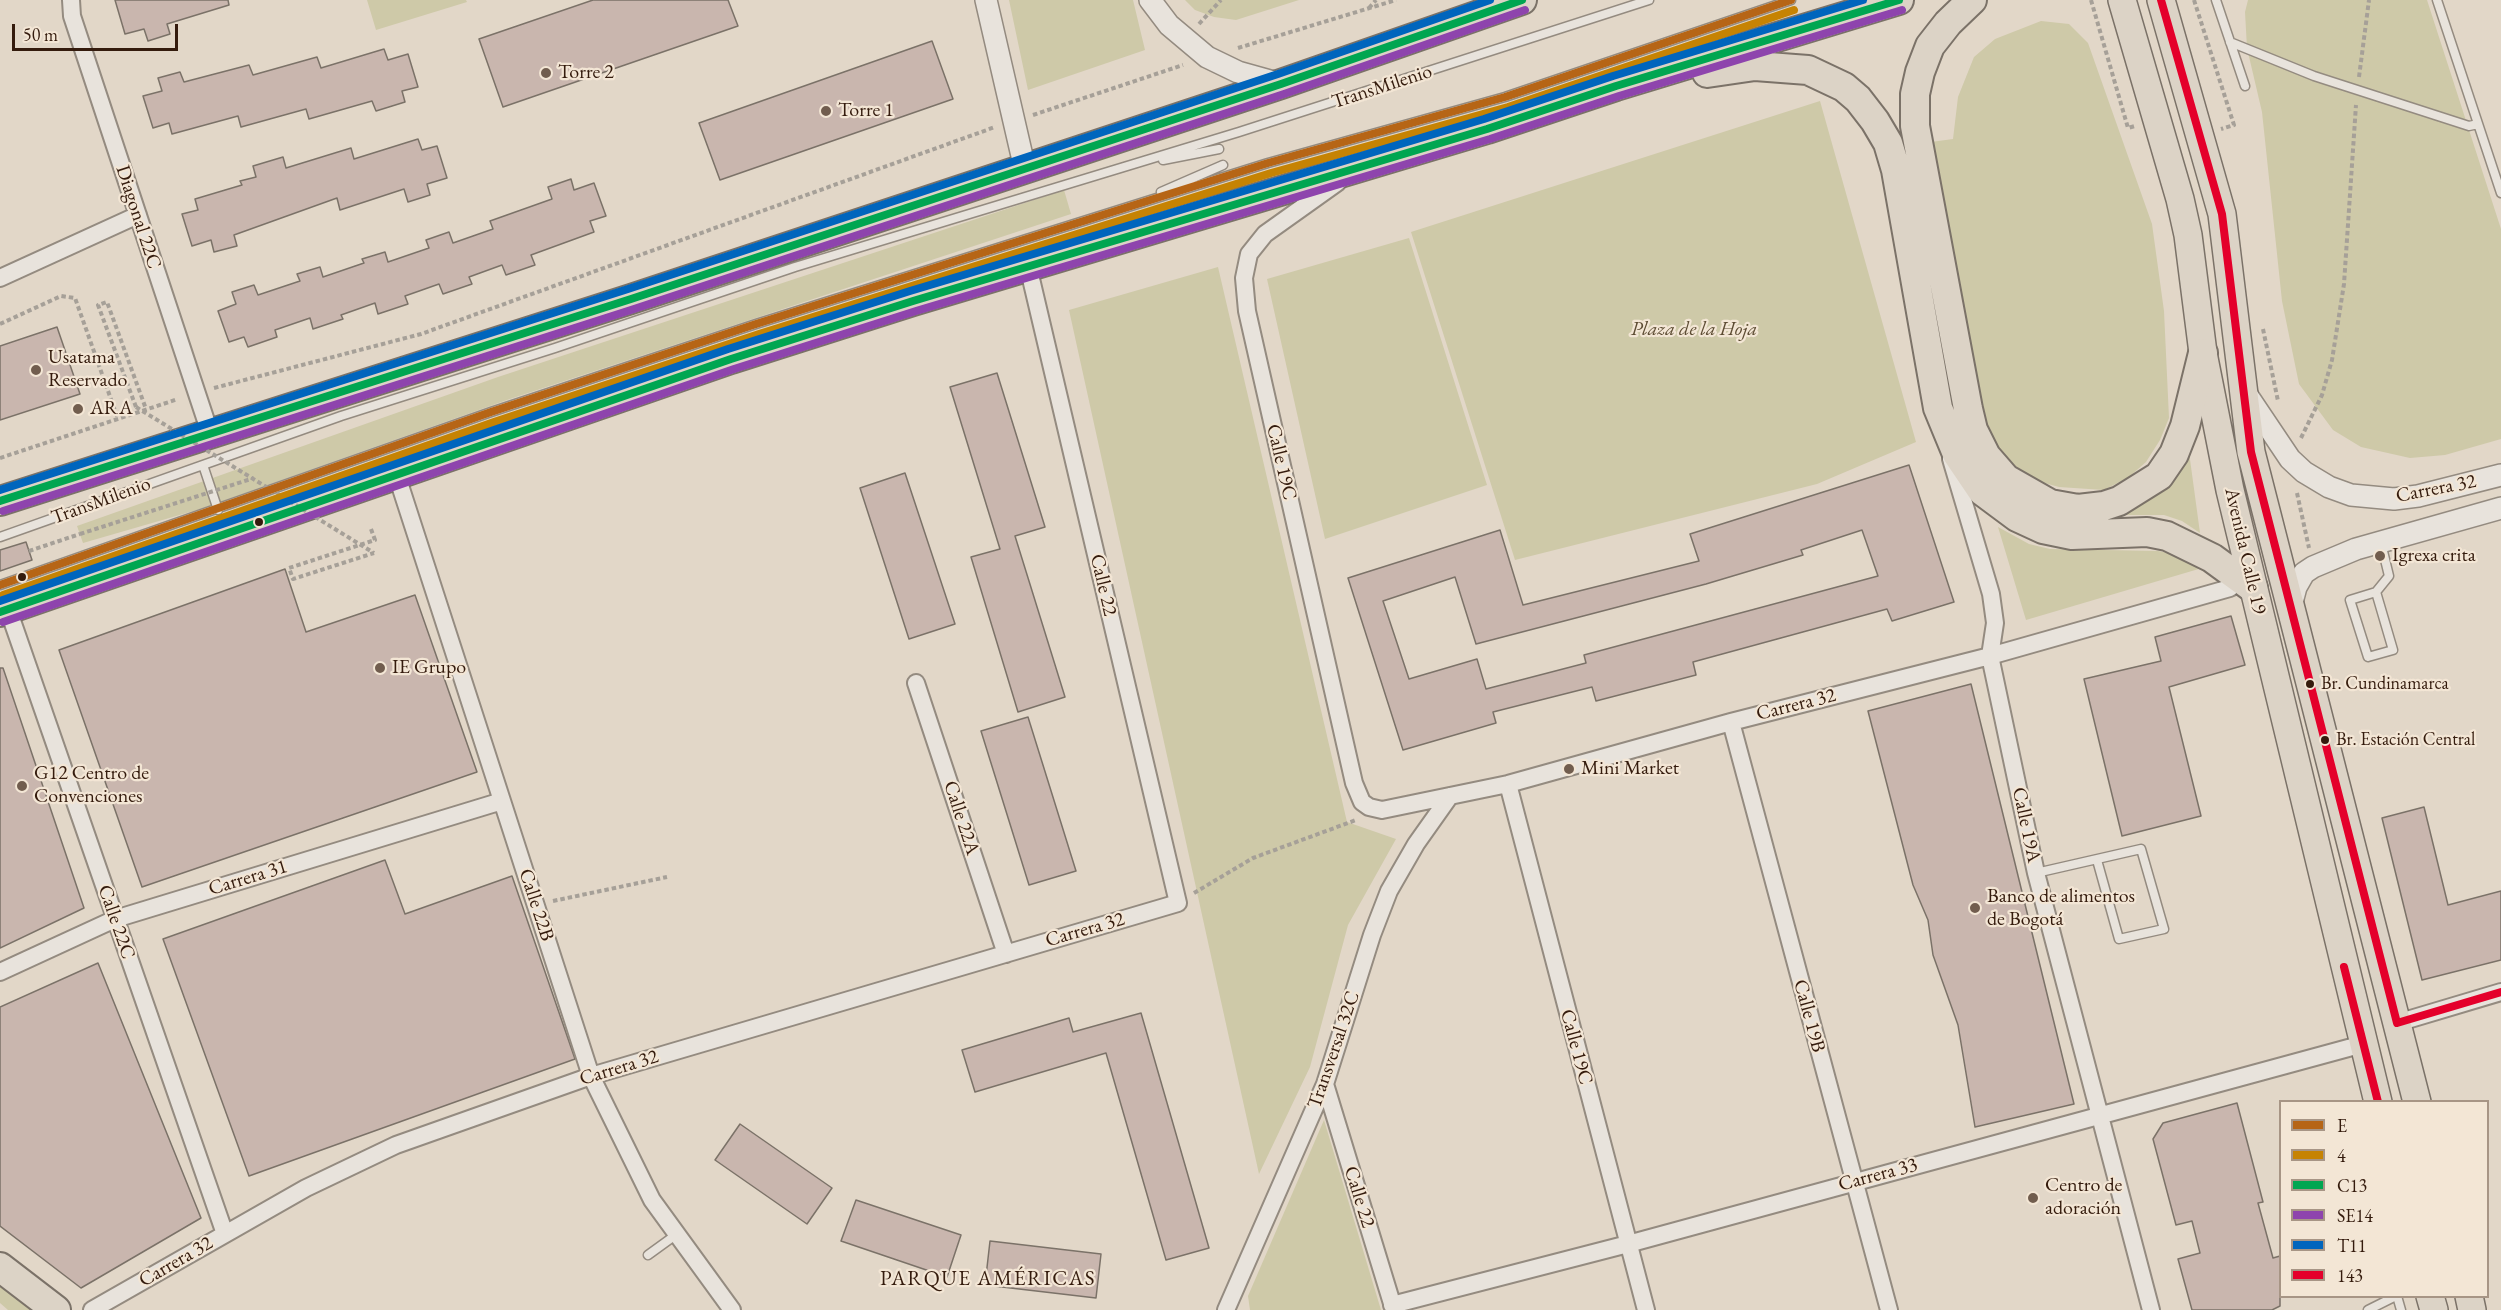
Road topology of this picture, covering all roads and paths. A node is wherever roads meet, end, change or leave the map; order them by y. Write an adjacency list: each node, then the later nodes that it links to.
1 (71, 0): 38 (street, Diagonal 22C)
2 (986, 0): 27 (street)
3 (1150, 0): 20 (street)
4 (1221, 0): 20 (path)
5 (1377, 0): 19 (path)
6 (1396, 0): 19 (path)
7 (1522, 0): 23 (highway)
8 (1649, 0): 35 (lane, TransMilenio)
9 (1791, 0): 37 (lane, TransMilenio)
10 (1899, 0): 24 (highway)
11 (1972, 0): 43 (highway)
12 (2091, 0): 29 (path)
13 (2122, 0): 43 (main road, Avenida Calle 19)
14 (2161, 0): 44 (main road, Avenida Calle 19)
15 (2216, 0): 21 (lane)
16 (2369, 0): 26 (path)
17 (2437, 0): 28 (lane)
18 (2194, 1): 30 (path)
19 (1369, 9): 22 (path)
20 (1180, 35): 22 (street)
21 (2230, 42): 25 (lane); 26 (lane)
22 (1207, 57): 23 (street); 27 (path)
23 (1281, 84): 33 (highway)
24 (1616, 86): 34 (highway); 46 (highway)
25 (2245, 86)
26 (2357, 90): 28 (lane); 52 (path)
27 (1013, 122): 33 (street); 45 (path)
28 (2478, 124): 36 (lane)
29 (2138, 125)
30 (2217, 130)
31 (1219, 149): 35 (lane, TransMilenio)
32 (1222, 165): 37 (lane, TransMilenio)
33 (1025, 169): 50 (highway)
34 (1355, 169): 39 (highway); 75 (street, Calle 19C)
35 (1113, 170): 53 (lane, TransMilenio)
36 (2501, 193)
37 (1122, 209): 59 (lane, TransMilenio)
38 (138, 215): 40 (street); 45 (street, Diagonal 22C)
39 (1028, 266): 54 (highway); 79 (street, Calle 22)
40 (0, 278)
41 (2260, 318): 48 (path)
42 (0, 324): 49 (path)
43 (2203, 353): 65 (main road, Avenida Calle 19)
44 (2242, 386): 52 (street, Carrera 32); 68 (main road, Avenida Calle 19)
45 (197, 393): 47 (path); 50 (street, Diagonal 22C)
46 (1938, 408): 65 (highway); 69 (street, Calle 19A)
47 (146, 409): 49 (path); 56 (path, bridge)
48 (2280, 412)
49 (118, 418): 51 (path)
50 (210, 433): 57 (highway)
51 (0, 458)
52 (2290, 459): 55 (street, Carrera 32); 64 (path)
53 (203, 465): 59 (lane); 61 (lane, TransMilenio)
54 (396, 473): 67 (highway); 74 (street, Calle 22B)
55 (2501, 475)
56 (255, 478): 60 (path, bridge); 63 (path, bridge)
57 (0, 501)
58 (2501, 508): 62 (street, Carrera 32)
59 (218, 510): 67 (lane, TransMilenio)
60 (371, 529)
61 (0, 537)
62 (2381, 543): 64 (street, Carrera 32); 66 (lane)
63 (29, 551)
64 (2313, 567): 68 (street)
65 (2242, 588): 69 (street, Carrera 32); 86 (main road, Avenida Calle 19)
66 (2376, 592): 66 (lane)
67 (3, 602): 81 (street, Calle 22C)
68 (2290, 610): 85 (main road, Avenida Calle 19)
69 (1990, 656): 71 (street, Carrera 32); 77 (street, Calle 19A)
70 (916, 683): 82 (street, Calle 22A)
71 (1731, 722): 72 (street, Carrera 32); 92 (street, Calle 19B)
72 (1508, 784): 73 (street, Carrera 32); 95 (street, Calle 19C)
73 (1450, 796): 75 (street, Carrera 32); 88 (street, Transversal 32C)
74 (502, 801): 80 (street, Calle 22B); 81 (street, Carrera 31)
75 (1382, 810): 79 (path)
76 (2097, 860): 76 (lane); 77 (lane)
77 (2036, 873): 91 (street, Calle 19A)
78 (667, 877): 80 (path)
79 (1178, 903): 82 (street, Carrera 32)
80 (536, 905): 87 (street, Calle 22B)
81 (116, 919): 83 (street, Carrera 31); 93 (street, Calle 22C)
82 (1006, 954): 87 (street, Carrera 32)
83 (0, 972)
84 (2501, 992): 85 (street)
85 (2397, 1023): 90 (main road, Avenida Calle 19)
86 (2363, 1044): 89 (main road, Avenida Calle 19); 91 (street, Carrera 33)
87 (591, 1076): 93 (street, Carrera 32); 94 (street, Calle 22B)
88 (1325, 1084): 99 (street, Calle 22); 103 (street, Transversal 32C)
89 (2378, 1100)
90 (2417, 1100)
91 (2100, 1115): 92 (street, Carrera 33); 106 (street, Calle 19A)
92 (1852, 1181): 95 (street, Carrera 33); 105 (street, Calle 19B)
93 (225, 1234): 101 (street, Carrera 32)
94 (677, 1234): 96 (lane); 102 (street, Calle 22B)
95 (1628, 1244): 99 (street, Carrera 33); 104 (street, Calle 19C)
96 (648, 1255)
97 (0, 1267): 100 (highway)
98 (2393, 1298): 107 (lane)
99 (1393, 1308)
100 (56, 1310)
101 (92, 1310)
102 (732, 1310)
103 (1226, 1310)
104 (1646, 1310)
105 (1889, 1310)
106 (2151, 1310)
107 (2368, 1310)

